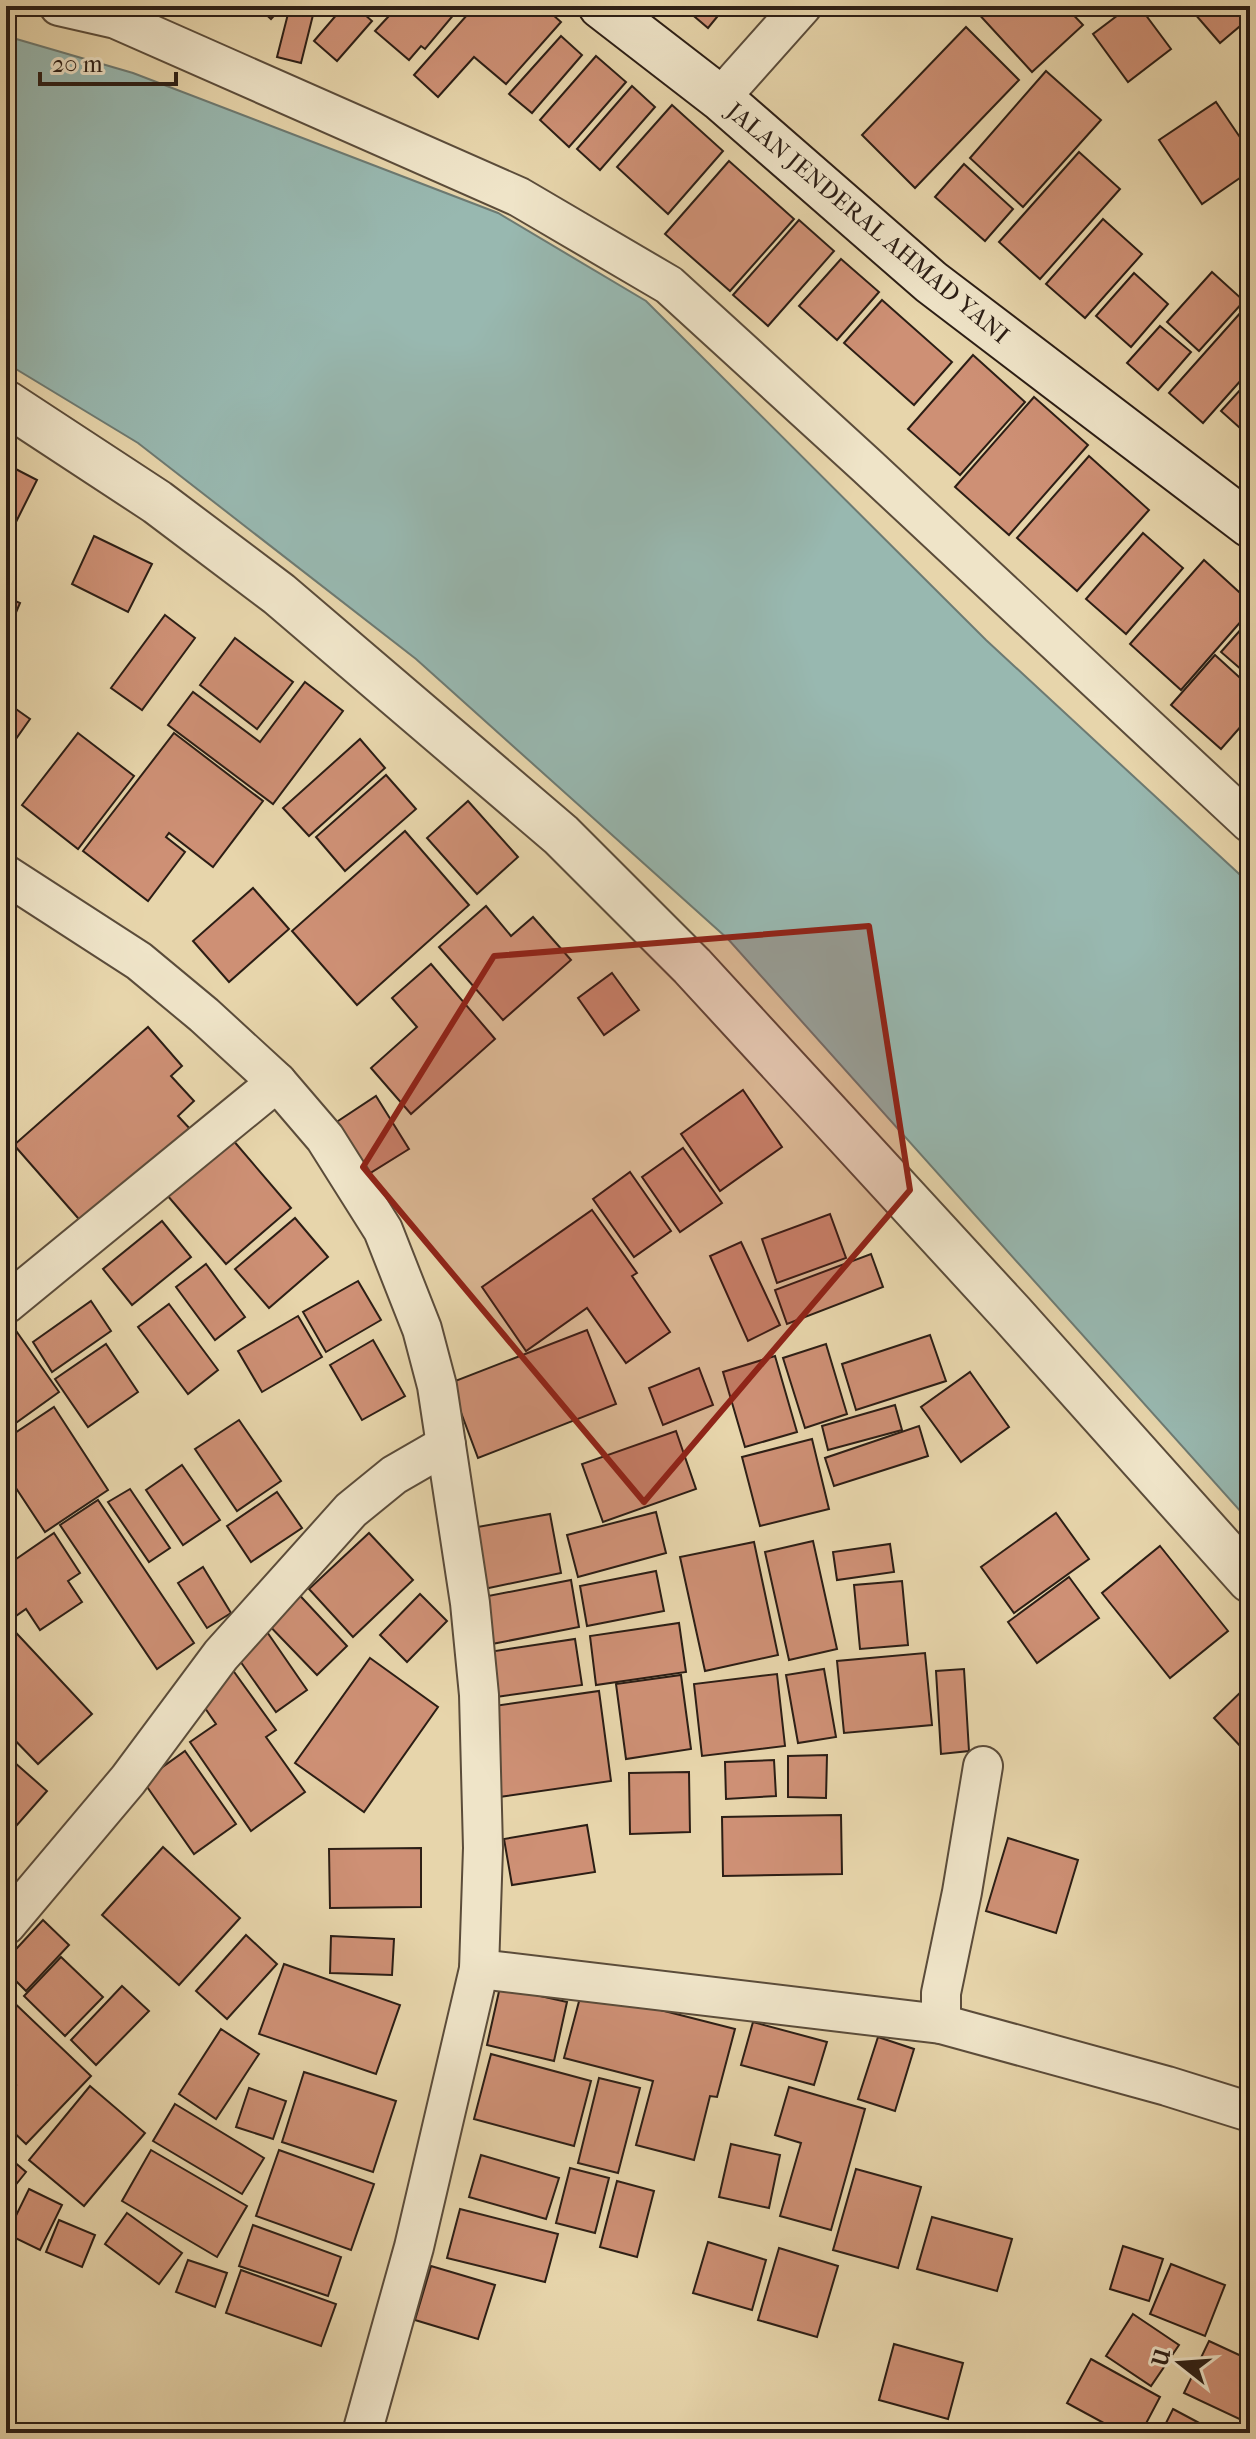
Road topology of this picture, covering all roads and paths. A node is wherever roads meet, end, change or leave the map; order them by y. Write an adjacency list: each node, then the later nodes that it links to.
1 (59, 6): 7 (street)
2 (601, 6): 4 (street, JALAN JENDERAL AHMAD YANI)
3 (802, 6): 4 (street)
4 (720, 98): 6 (street, JALAN JENDERAL AHMAD YANI)
5 (6, 403): 12 (street)
6 (1250, 525)
7 (1250, 823)
8 (6, 875): 9 (street)
9 (277, 1082): 10 (street); 11 (street)
10 (6, 1304)
11 (446, 1445): 14 (street); 15 (street)
12 (1250, 1580)
13 (983, 1766): 16 (street)
14 (6, 1925)
15 (479, 1969): 16 (street); 18 (street)
16 (941, 2024): 17 (street)
17 (1250, 2112)
18 (362, 2433)

